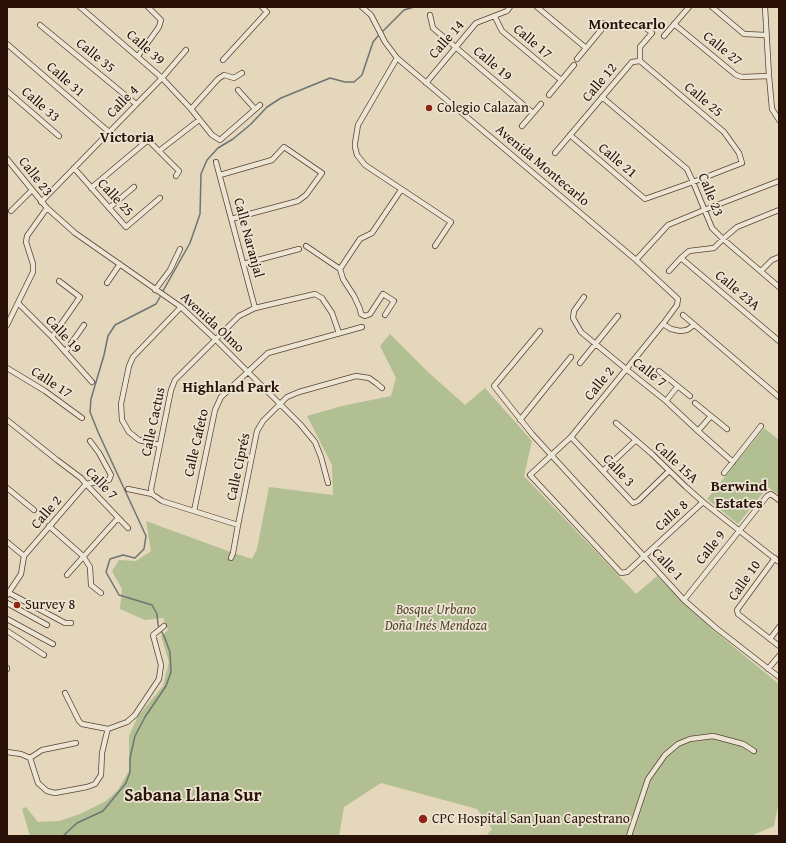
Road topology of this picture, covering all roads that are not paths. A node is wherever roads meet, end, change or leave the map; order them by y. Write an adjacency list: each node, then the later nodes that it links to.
1 (80, 7): 22 (street, Calle 39)
2 (148, 7): 22 (street)
3 (262, 7): 25 (street)
4 (362, 7): 23 (street, Avenida Montecarlo)
5 (510, 7): 11 (street, Calle 14)
6 (537, 7): 20 (street)
7 (689, 7): 13 (street)
8 (712, 7): 16 (street)
9 (765, 7): 16 (street)
10 (430, 15): 19 (street, Calle 19)
11 (495, 17): 19 (street, Calle 14); 31 (street, Calle 17)
12 (603, 23): 20 (street)
13 (674, 24): 17 (street); 29 (street, Calle 27)
14 (40, 25): 37 (street, Calle 35)
15 (647, 29): 26 (street)
16 (766, 35): 29 (street)
17 (664, 36)
18 (7, 44): 46 (street, Calle 31)
19 (455, 47): 32 (street, Calle 14); 42 (street, Calle 19)
20 (586, 48): 24 (street)
21 (186, 50): 30 (street, Calle 4)
22 (138, 56): 30 (street, Calle 39)
23 (397, 58): 32 (street, Avenida Montecarlo); 61 (street)
24 (577, 59)
25 (223, 60)
26 (640, 61): 36 (street, Calle 12); 57 (street, Calle 25)
27 (574, 65): 31 (street)
28 (242, 73): 40 (street)
29 (769, 76): 44 (street)
30 (162, 78): 37 (street, Calle 4); 40 (street, Calle 39)
31 (560, 80): 35 (street)
32 (426, 83): 77 (street, Avenida Montecarlo)
33 (238, 90): 41 (street)
34 (7, 91): 48 (street, Calle 33)
35 (549, 95)
36 (602, 97): 47 (street, Calle 12); 57 (street, Calle 23)
37 (136, 104): 46 (street, Calle 4)
38 (541, 104): 42 (street)
39 (260, 105): 41 (street, Calle 39)
40 (191, 109): 43 (street, Calle 39)
41 (255, 109): 43 (street, Calle 39)
42 (533, 113): 45 (street)
43 (199, 120): 49 (street)
44 (779, 120)
45 (522, 126)
46 (109, 132): 53 (street, Calle 4)
47 (570, 135): 50 (street, Calle 12); 57 (street, Calle 21)
48 (60, 136)
49 (159, 151): 55 (street); 59 (street)
50 (555, 153)
51 (8, 162): 60 (street, Calle 23)
52 (216, 162): 54 (street, Calle Naranjal)
53 (74, 168): 59 (street, Calle 25); 63 (street, Calle 4)
54 (220, 174): 69 (street, Calle Naranjal); 69 (street)
55 (176, 176)
56 (779, 181): 66 (street)
57 (693, 182): 66 (street, Calle 23)
58 (134, 187): 65 (street)
59 (91, 188): 65 (street, Calle 25)
60 (32, 190): 63 (street, Calle 23); 68 (street)
61 (402, 190): 72 (street); 80 (street)
62 (160, 198): 65 (street, Calle 25)
63 (41, 202): 64 (street, Calle 23)
64 (47, 208): 78 (street, Avenida Olmo); 88 (street)
65 (109, 208)
66 (704, 210): 70 (street, Calle 23); 77 (street)
67 (779, 210): 70 (street)
68 (11, 211)
69 (231, 219): 79 (street, Calle Naranjal)
70 (723, 238): 76 (street); 81 (street, Calle 23)
71 (306, 246): 80 (street)
72 (435, 246)
73 (180, 249): 86 (street)
74 (299, 249): 79 (street)
75 (779, 257): 81 (street)
76 (680, 258): 82 (street); 103 (street, Calle 23A)
77 (636, 260): 94 (street, Avenida Montecarlo)
78 (120, 264): 84 (street); 86 (street, Avenida Olmo)
79 (244, 264): 90 (street, Calle Naranjal)
80 (340, 269): 91 (street)
81 (761, 271): 85 (street, Calle 23)
82 (669, 272)
83 (59, 281): 101 (street)
84 (107, 282)
85 (779, 287)
86 (155, 290): 89 (street, Avenida Olmo)
87 (584, 297): 104 (street, Calle 7)
88 (18, 303): 95 (street); 101 (street, Calle 19)
89 (181, 307): 102 (street, Avenida Olmo); 131 (street)
90 (255, 308): 100 (street, Calle Cactus); 102 (street, Calle Cactus)
91 (386, 315)
92 (683, 315): 97 (street)
93 (618, 316): 104 (street)
94 (663, 324): 97 (street); 109 (street, Calle 2)
95 (7, 325)
96 (84, 325): 105 (street)
97 (694, 325): 116 (street)
98 (362, 327): 100 (street, Calle Cafeto)
99 (540, 331): 123 (street, Calle 1)
100 (339, 333): 111 (street, Calle Cafeto)
101 (52, 337): 105 (street, Calle 19)
102 (215, 339): 111 (street, Avenida Olmo); 131 (street, Calle Cactus)
103 (779, 341)
104 (596, 345): 107 (street); 109 (street, Calle 7)
105 (65, 352): 112 (street, Calle 19)
106 (571, 357): 123 (street)
107 (580, 363)
108 (7, 368): 121 (street, Calle 17)
109 (626, 369): 117 (street, Calle 7); 128 (street, Calle 2)
110 (659, 371): 113 (street)
111 (247, 372): 119 (street, Avenida Olmo); 145 (street, Calle Cafeto)
112 (92, 382)
113 (677, 387): 115 (street); 117 (street)
114 (382, 388): 119 (street, Calle Ciprés)
115 (690, 396)
116 (779, 397)
117 (666, 401): 127 (street, Calle 7)
118 (695, 403): 120 (street)
119 (280, 404): 137 (street, Avenida Olmo); 147 (street, Calle Ciprés)
120 (711, 416): 126 (street); 127 (street)
121 (82, 418)
122 (7, 420): 138 (street, Calle 7)
123 (520, 420): 132 (street, Calle 1)
124 (616, 423): 129 (street, Calle 15A)
125 (761, 426): 133 (street)
126 (727, 429)
127 (698, 431): 133 (street, Calle 7)
128 (571, 437): 132 (street, Calle 2); 134 (street, Calle 3)
129 (636, 440): 134 (street); 135 (street, Calle 15A)
130 (90, 441): 138 (street)
131 (160, 445): 141 (street, Calle Cactus)
132 (551, 455): 154 (street, Calle 1); 158 (street, Calle 2)
133 (733, 462): 136 (street)
134 (603, 471): 135 (street, Calle 3)
135 (669, 471): 143 (street, Calle 15A)
136 (724, 473)
137 (328, 483)
138 (86, 484): 146 (street, Calle 7); 148 (street, Calle 2)
139 (7, 488): 144 (street)
140 (128, 489): 141 (street)
141 (152, 494): 145 (street)
142 (779, 500): 150 (street, Calle 9)
143 (703, 502): 150 (street, Calle 15A); 154 (street, Calle 8)
144 (34, 510)
145 (194, 511): 147 (street)
146 (118, 518): 149 (street); 153 (street, Calle 7)
147 (238, 525): 155 (street, Calle Ciprés)
148 (49, 526): 152 (street, Calle 2); 153 (street)
149 (128, 528)
150 (739, 530): 156 (street, Calle 15A); 162 (street, Calle 9)
151 (7, 542): 152 (street)
152 (24, 556): 161 (street)
153 (83, 556): 159 (street, Calle 7); 160 (street)
154 (643, 556): 158 (street, Calle 8); 162 (street, Calle 1)
155 (231, 558)
156 (774, 558): 157 (street, Calle 15A); 170 (street, Calle 10)
157 (779, 562)
158 (618, 570)
159 (67, 575)
160 (101, 593)
161 (8, 594): 165 (street)
162 (684, 600): 175 (street, Calle 1)
163 (7, 603): 166 (street)
164 (7, 619): 171 (street)
165 (70, 623)
166 (47, 625)
167 (164, 626): 178 (street)
168 (779, 627): 170 (street)
169 (7, 630): 173 (street)
170 (770, 639): 172 (street, Calle 10)
171 (53, 644)
172 (779, 646)
173 (44, 654)
174 (779, 656): 175 (street)
175 (768, 669): 176 (street, Calle 1)
176 (779, 677)
177 (65, 693): 178 (street)
178 (108, 729): 182 (street)
179 (76, 743): 182 (street)
180 (754, 751): 183 (street)
181 (7, 752): 182 (street)
182 (30, 758)
183 (629, 836)

